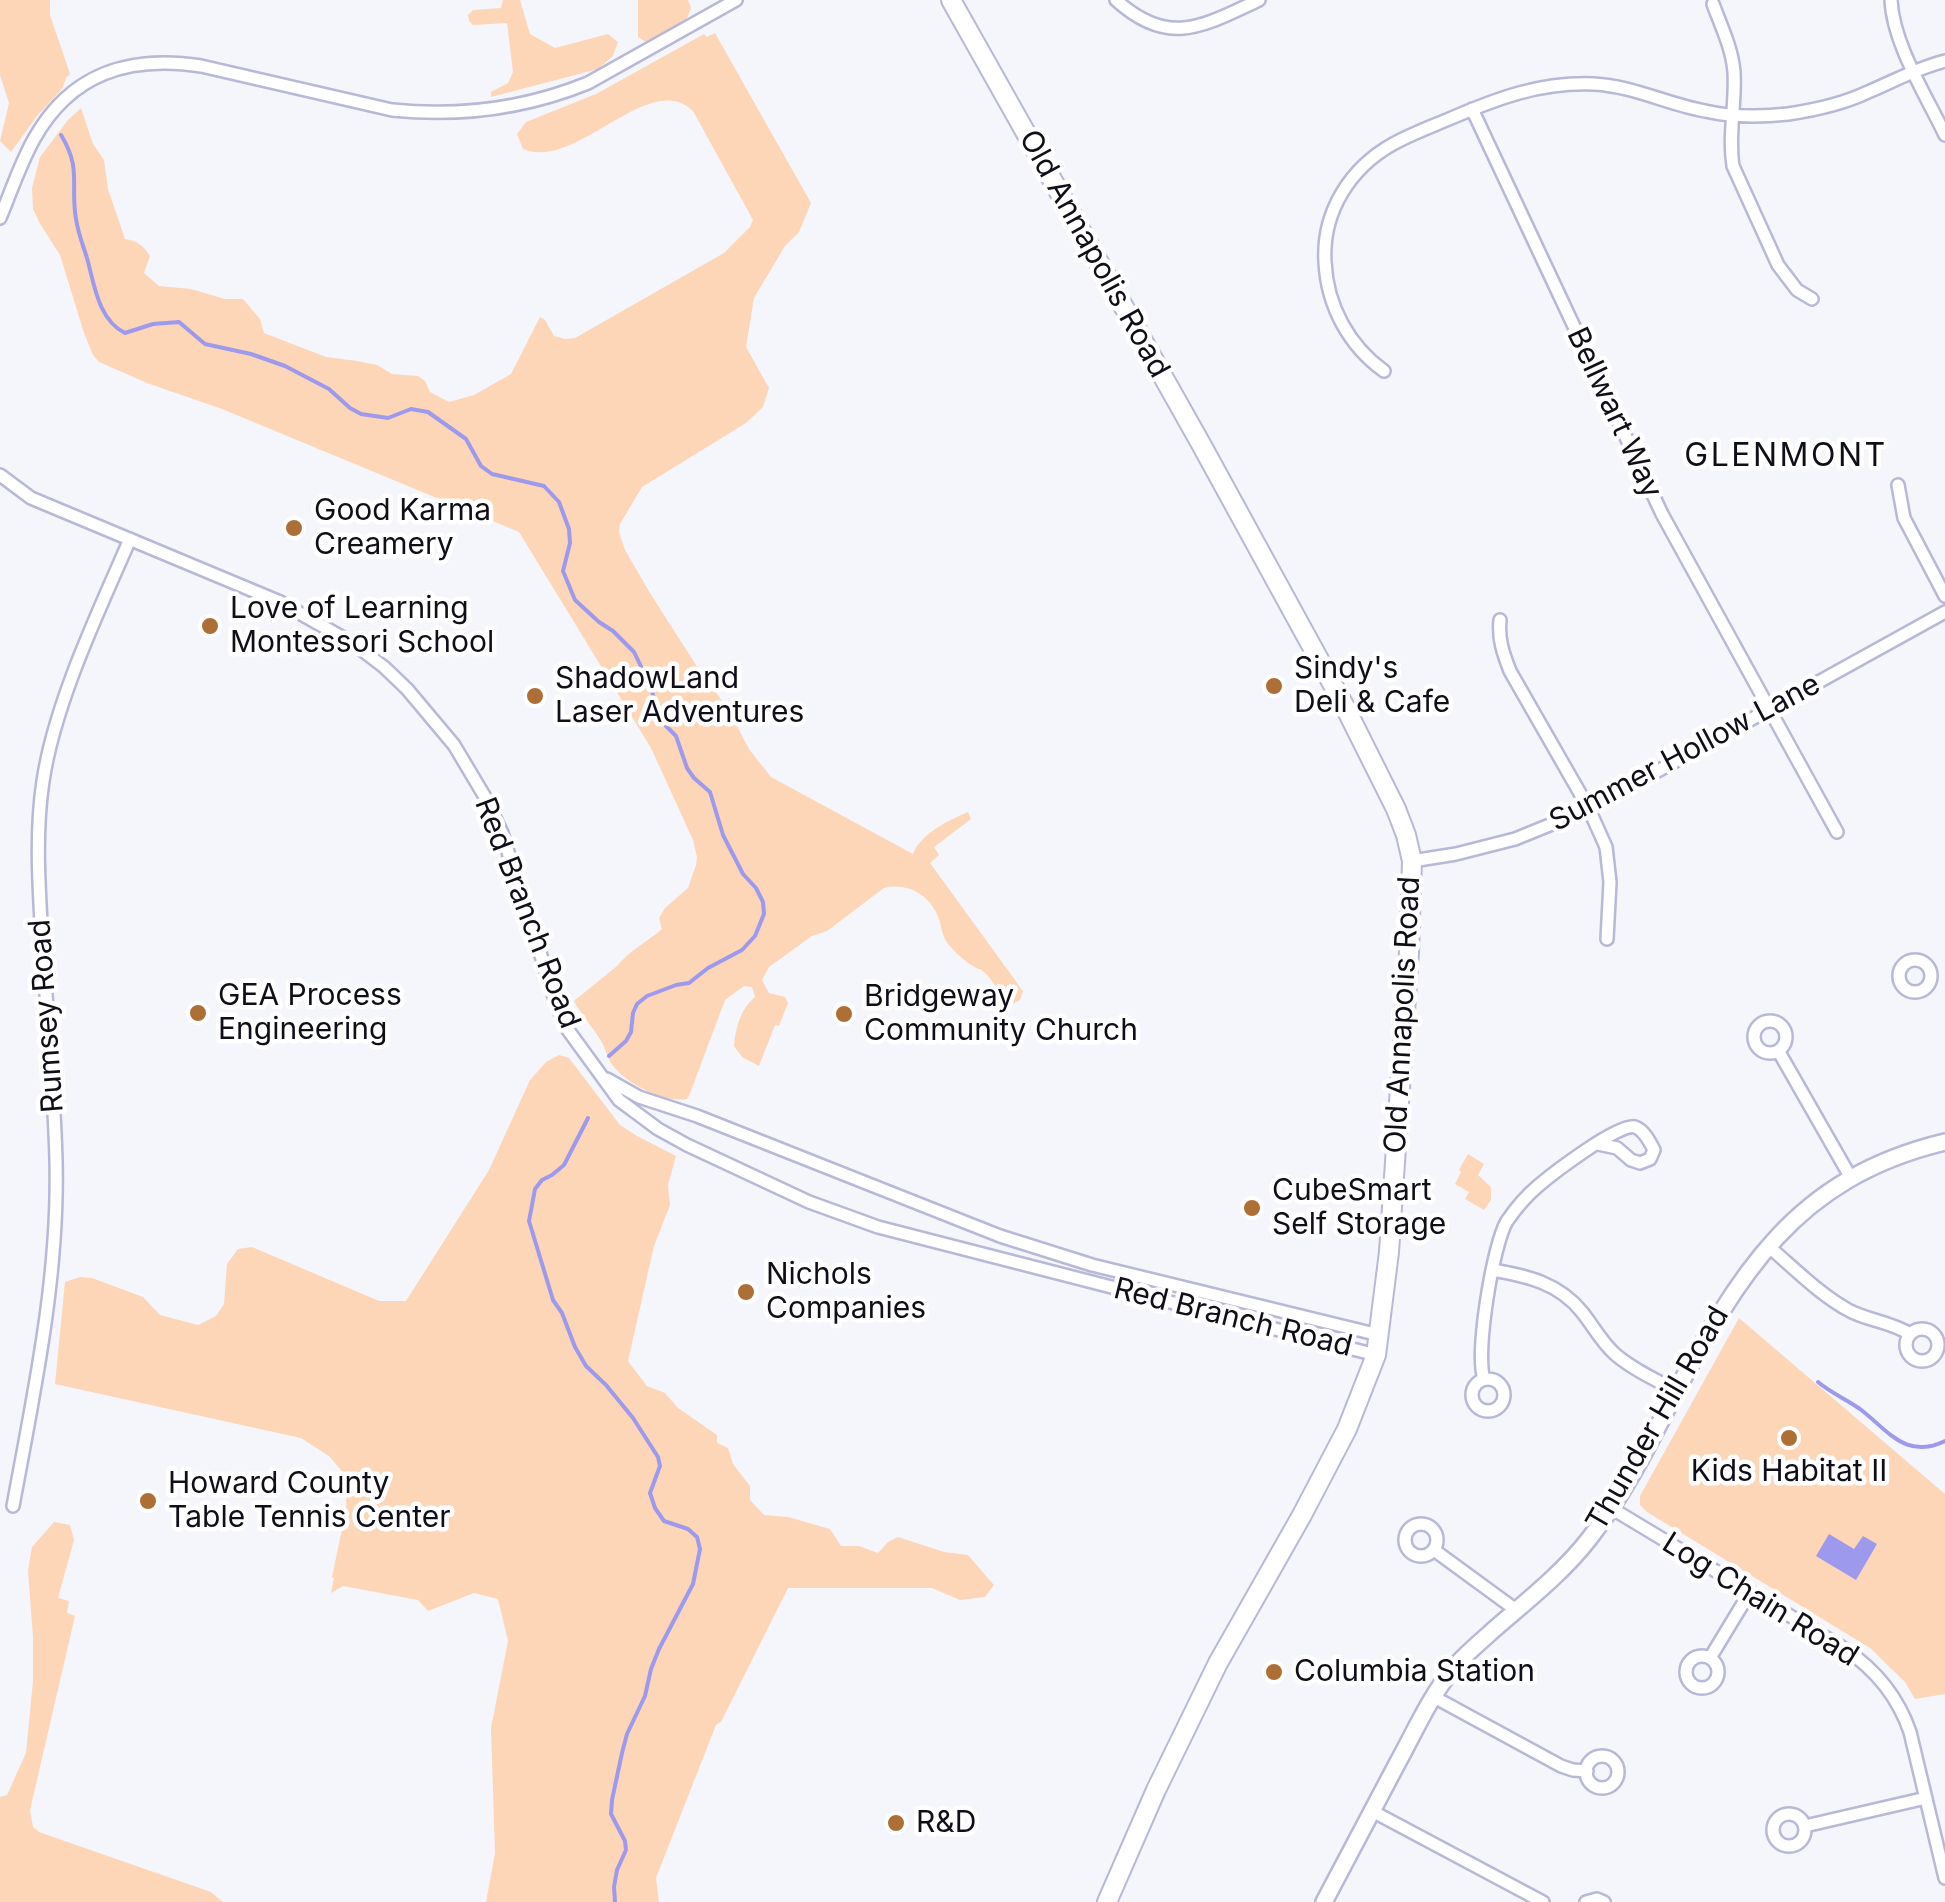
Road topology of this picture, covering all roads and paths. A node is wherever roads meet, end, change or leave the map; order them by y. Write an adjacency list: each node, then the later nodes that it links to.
1 (736, 0): 12 (street)
2 (951, 0): 24 (main road, Old Annapolis Road)
3 (1116, 0): 4 (street)
4 (1259, 0)
5 (1891, 0): 8 (street)
6 (1713, 4): 10 (street)
7 (1945, 61): 8 (street)
8 (1914, 70): 10 (street); 11 (street)
9 (1472, 109): 10 (street); 14 (street); 21 (street, Bellwart Way)
10 (1731, 114): 13 (street)
11 (1945, 134)
12 (0, 218)
13 (1812, 299)
14 (1384, 371)
15 (0, 476): 17 (street, Red Branch Road)
16 (1898, 485): 18 (street)
17 (130, 539): 29 (street, Red Branch Road); 40 (street, Rumsey Road)
18 (1945, 596)
19 (1945, 612): 21 (street, Summer Hollow Lane)
20 (1500, 620): 22 (street)
21 (1770, 710): 22 (street, Summer Hollow Lane); 23 (street, Bellwart Way)
22 (1589, 809): 24 (street, Summer Hollow Lane); 25 (street)
23 (1838, 832)
24 (1412, 861): 36 (main road, Old Annapolis Road)
25 (1607, 939)
26 (1931, 974): 27 (street)
27 (1945, 975)
28 (1778, 1052): 32 (street)
29 (601, 1076): 36 (street, Red Branch Road); 37 (street, Red Branch Road)
30 (1945, 1142): 32 (street, Thunder Hill Road)
31 (1598, 1144): 31 (street); 34 (street)
32 (1851, 1178): 33 (street, Thunder Hill Road)
33 (1768, 1246): 35 (street); 39 (street, Thunder Hill Road)
34 (1492, 1270): 38 (street); 39 (street)
35 (1910, 1334)
36 (1379, 1335): 37 (main road, Old Annapolis Road)
37 (1376, 1354): 52 (main road, Old Annapolis Road)
38 (1484, 1379)
39 (1677, 1390): 41 (street, Thunder Hill Road)
40 (12, 1506)
41 (1611, 1508): 43 (street, Log Chain Road); 44 (street, Thunder Hill Road)
42 (1434, 1550): 44 (street)
43 (1750, 1592): 45 (street); 48 (street, Log Chain Road)
44 (1516, 1610): 46 (street, Thunder Hill Road)
45 (1710, 1658)
46 (1434, 1697): 47 (street); 49 (street, Thunder Hill Road)
47 (1586, 1771)
48 (1926, 1798): 50 (street); 51 (street, Log Chain Road)
49 (1372, 1811): 53 (street, Thunder Hill Road); 54 (street)
50 (1805, 1826)
51 (1945, 1878)
52 (1107, 1902)
53 (1324, 1902)
54 (1543, 1902)
55 (1586, 1902): 56 (street)
56 (1604, 1902)

